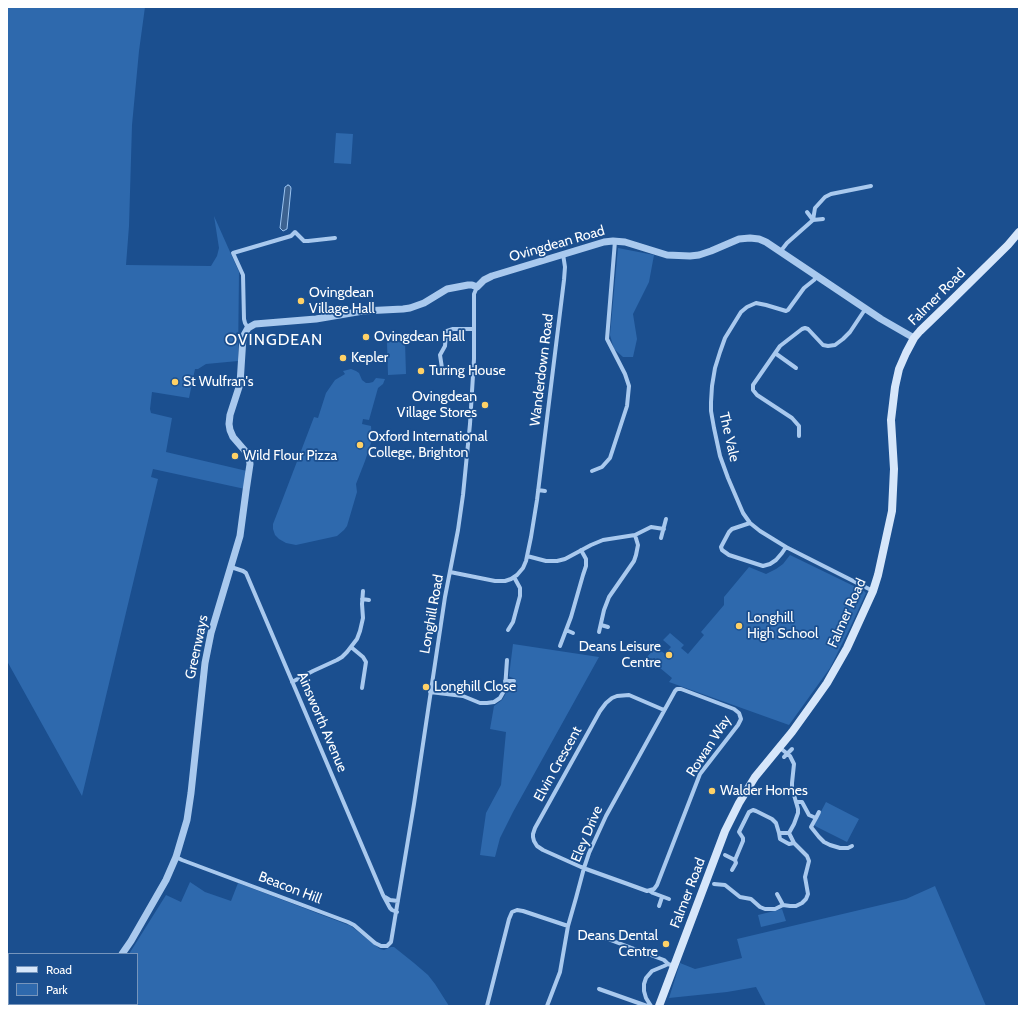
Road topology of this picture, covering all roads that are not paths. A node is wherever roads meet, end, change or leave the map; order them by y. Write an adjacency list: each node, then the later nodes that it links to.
1 (859, 182): 3 (street)
2 (871, 186): 3 (street)
3 (860, 188): 6 (street)
4 (807, 212): 6 (street)
5 (823, 219): 6 (street)
6 (813, 220): 10 (street)
7 (1019, 232): 17 (main road, Falmer Road)
8 (335, 238): 15 (street)
9 (616, 241): 10 (street, Ovingdean Road); 11 (street, Ovingdean Road); 24 (street)
10 (780, 252): 12 (street, Ovingdean Road)
11 (563, 254): 13 (street, Ovingdean Road); 25 (street, Wanderdown Road)
12 (817, 276): 14 (street, Ovingdean Road); 28 (street, The Vale)
13 (477, 287): 15 (street); 16 (street, Longhill Road)
14 (866, 308): 17 (street, Ovingdean Road); 18 (street)
15 (248, 328): 35 (street, Greenways)
16 (474, 328): 20 (street); 36 (street, Longhill Road)
17 (914, 338): 39 (main road, Falmer Road)
18 (775, 353): 22 (street); 23 (street)
19 (434, 354): 20 (street)
20 (440, 355): 21 (street)
21 (442, 368)
22 (796, 368)
23 (799, 436)
24 (592, 471)
25 (538, 490): 26 (street); 34 (street, Wanderdown Road)
26 (545, 491)
27 (666, 519): 29 (street)
28 (750, 523): 32 (street, The Vale); 32 (street)
29 (664, 529): 30 (street); 31 (street)
30 (635, 535): 33 (street); 42 (street)
31 (661, 538)
32 (786, 547): 39 (street, The Vale)
33 (581, 550): 34 (street); 45 (street)
34 (527, 556): 37 (street, Wanderdown Road)
35 (231, 567): 55 (street, Ainsworth Avenue); 72 (street, Greenways)
36 (450, 572): 37 (street); 58 (street, Longhill Road)
37 (514, 578): 44 (street)
38 (363, 591): 40 (street)
39 (873, 591): 60 (main road, Falmer Road)
40 (362, 599): 41 (street); 48 (street)
41 (369, 600)
42 (601, 625): 43 (street); 46 (street)
43 (608, 627)
44 (508, 630)
45 (566, 630): 47 (street); 49 (street)
46 (599, 632)
47 (573, 633)
48 (351, 646): 51 (street); 55 (street)
49 (560, 646)
50 (507, 660): 53 (street)
51 (365, 672): 52 (street); 56 (street)
52 (371, 672)
53 (505, 681): 54 (street); 58 (street)
54 (514, 681)
55 (292, 682): 79 (street, Ainsworth Avenue)
56 (362, 688)
57 (682, 690): 59 (street, Eley Drive); 77 (street, Rowan Way)
58 (430, 692): 82 (street, Longhill Road)
59 (664, 710): 74 (street, Eley Drive); 74 (street, Elvin Crescent)
60 (779, 747): 62 (street); 90 (main road, Falmer Road)
61 (792, 749): 62 (street)
62 (788, 754): 63 (street); 64 (street)
63 (784, 758)
64 (796, 802): 66 (street); 68 (street)
65 (819, 812): 66 (street)
66 (816, 818): 70 (street)
67 (778, 833): 68 (street); 69 (street); 73 (street)
68 (789, 833): 69 (street)
69 (794, 843): 83 (street)
70 (852, 846)
71 (725, 855): 73 (street)
72 (176, 856): 88 (street, Beacon Hill); 89 (street, Greenways)
73 (735, 860): 75 (street)
74 (584, 868): 77 (street); 86 (street, Eley Drive)
75 (732, 870)
76 (714, 884): 83 (street)
77 (650, 891): 80 (street)
78 (777, 894): 83 (street)
79 (383, 895): 82 (street); 85 (street, Ainsworth Avenue)
80 (662, 897): 81 (street); 84 (street)
81 (669, 899)
82 (398, 901): 85 (street, Longhill Road)
83 (783, 905)
84 (659, 906)
85 (396, 912): 88 (street, Longhill Road)
86 (568, 926): 92 (street); 93 (street, Eley Drive)
87 (605, 938): 90 (street)
88 (390, 944)
89 (123, 953)
90 (671, 965): 95 (street); 96 (main road, Falmer Road)
91 (599, 989): 94 (street)
92 (487, 1006)
93 (547, 1006)
94 (646, 1006)
95 (651, 1006)
96 (659, 1006)

